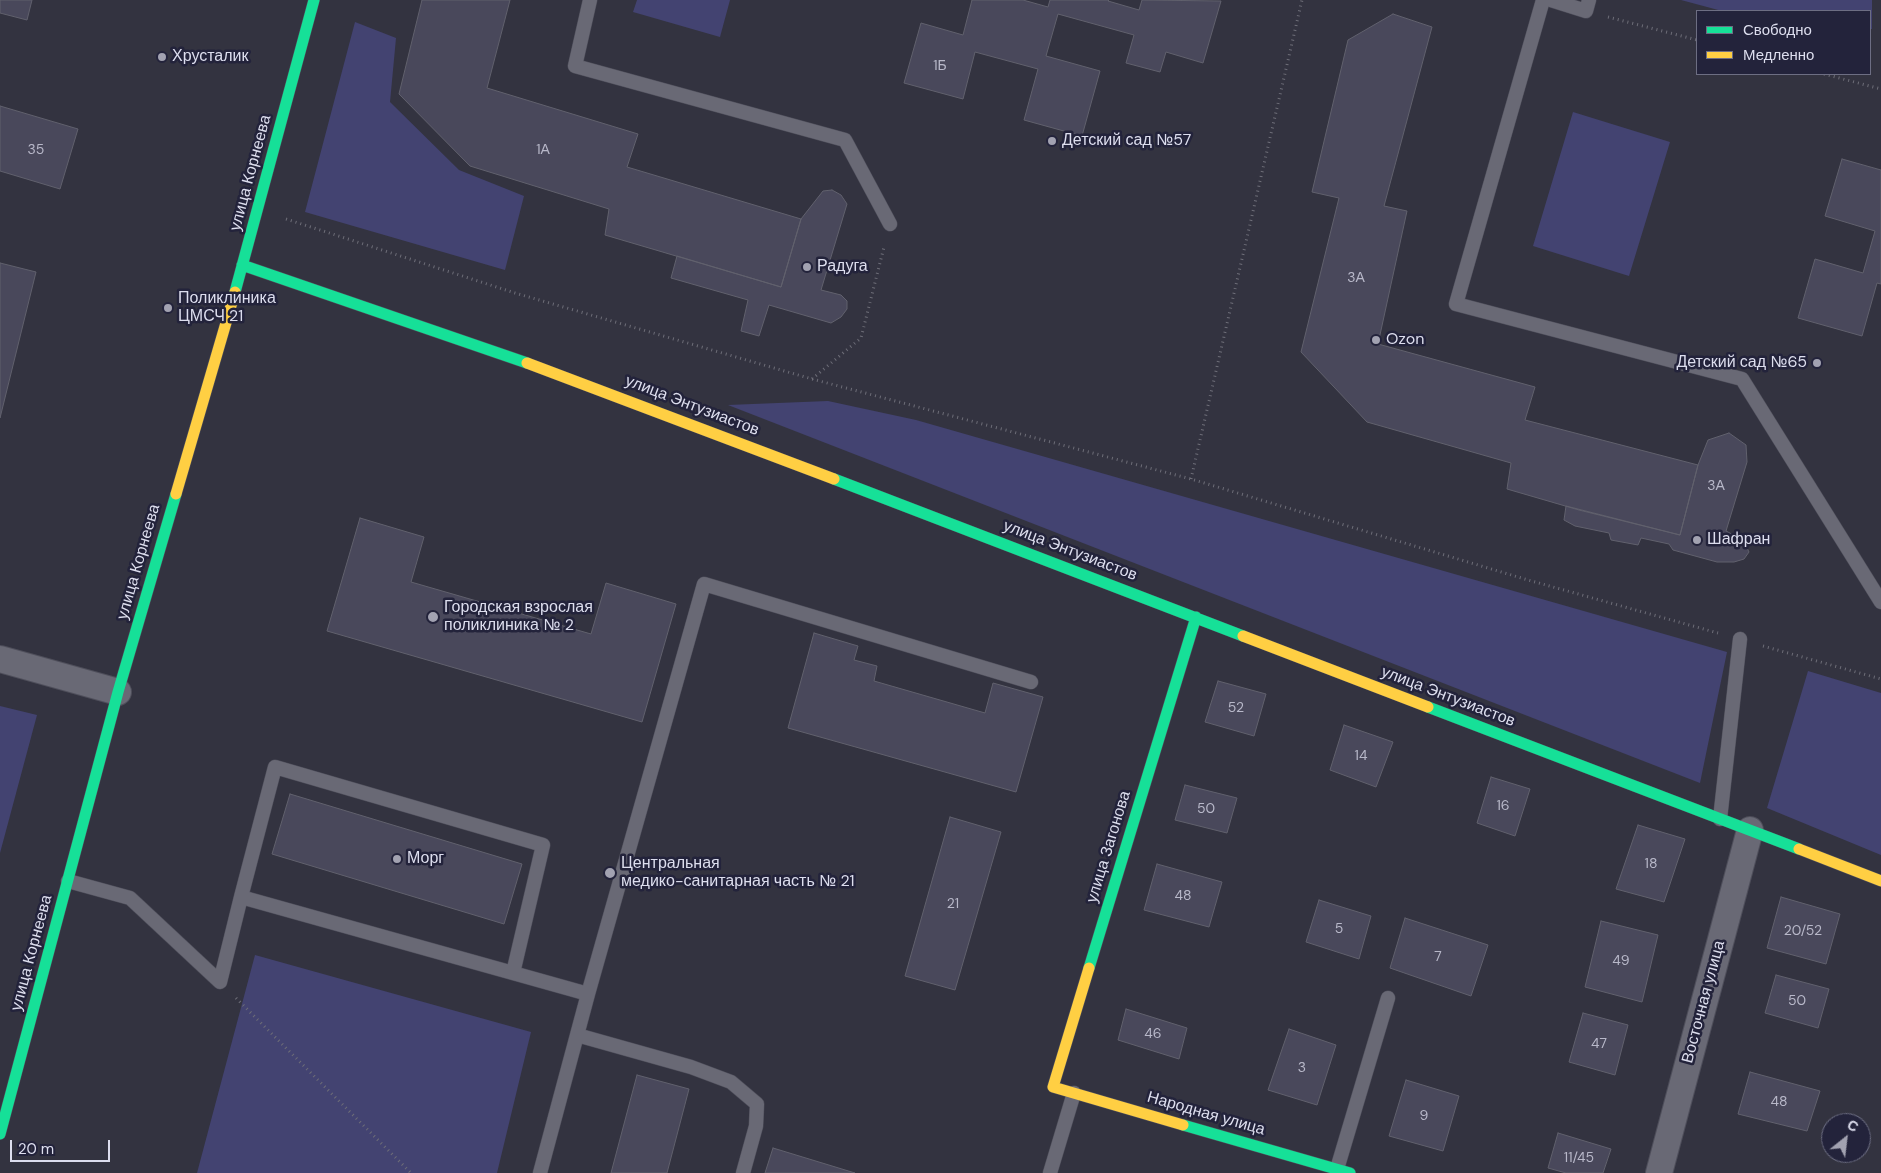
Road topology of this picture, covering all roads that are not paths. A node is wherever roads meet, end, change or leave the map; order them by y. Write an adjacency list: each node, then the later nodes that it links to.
1 (314, 0): 7 (street, улица Корнеева)
2 (590, 0): 6 (lane)
3 (1543, 0): 8 (lane)
4 (1551, 0): 5 (lane)
5 (1587, 6)
6 (890, 224)
7 (242, 265): 9 (street, улица Энтузиастов); 13 (street, улица Корнеева)
8 (1881, 602)
9 (1196, 617): 14 (street, улица Энтузиастов); 23 (street, улица Загонова)
10 (1740, 639): 14 (lane)
11 (0, 659): 13 (street)
12 (1031, 682): 20 (lane)
13 (118, 692): 16 (street, улица Корнеева)
14 (1720, 819): 15 (street, улица Энтузиастов)
15 (1750, 830): 17 (street, улица Энтузиастов); 30 (street, Восточная улица)
16 (68, 881): 18 (lane); 25 (street, улица Корнеева)
17 (1881, 881)
18 (241, 897): 19 (lane); 19 (lane)
19 (513, 973): 20 (lane)
20 (588, 994): 22 (lane)
21 (1388, 998): 26 (lane)
22 (577, 1034): 27 (lane); 28 (lane)
23 (1053, 1087): 24 (street, Народная улица)
24 (1074, 1092): 26 (street, Народная улица); 29 (lane)
25 (0, 1134)
26 (1343, 1171)
27 (540, 1173)
28 (743, 1173)
29 (1050, 1173)
30 (1659, 1173)

